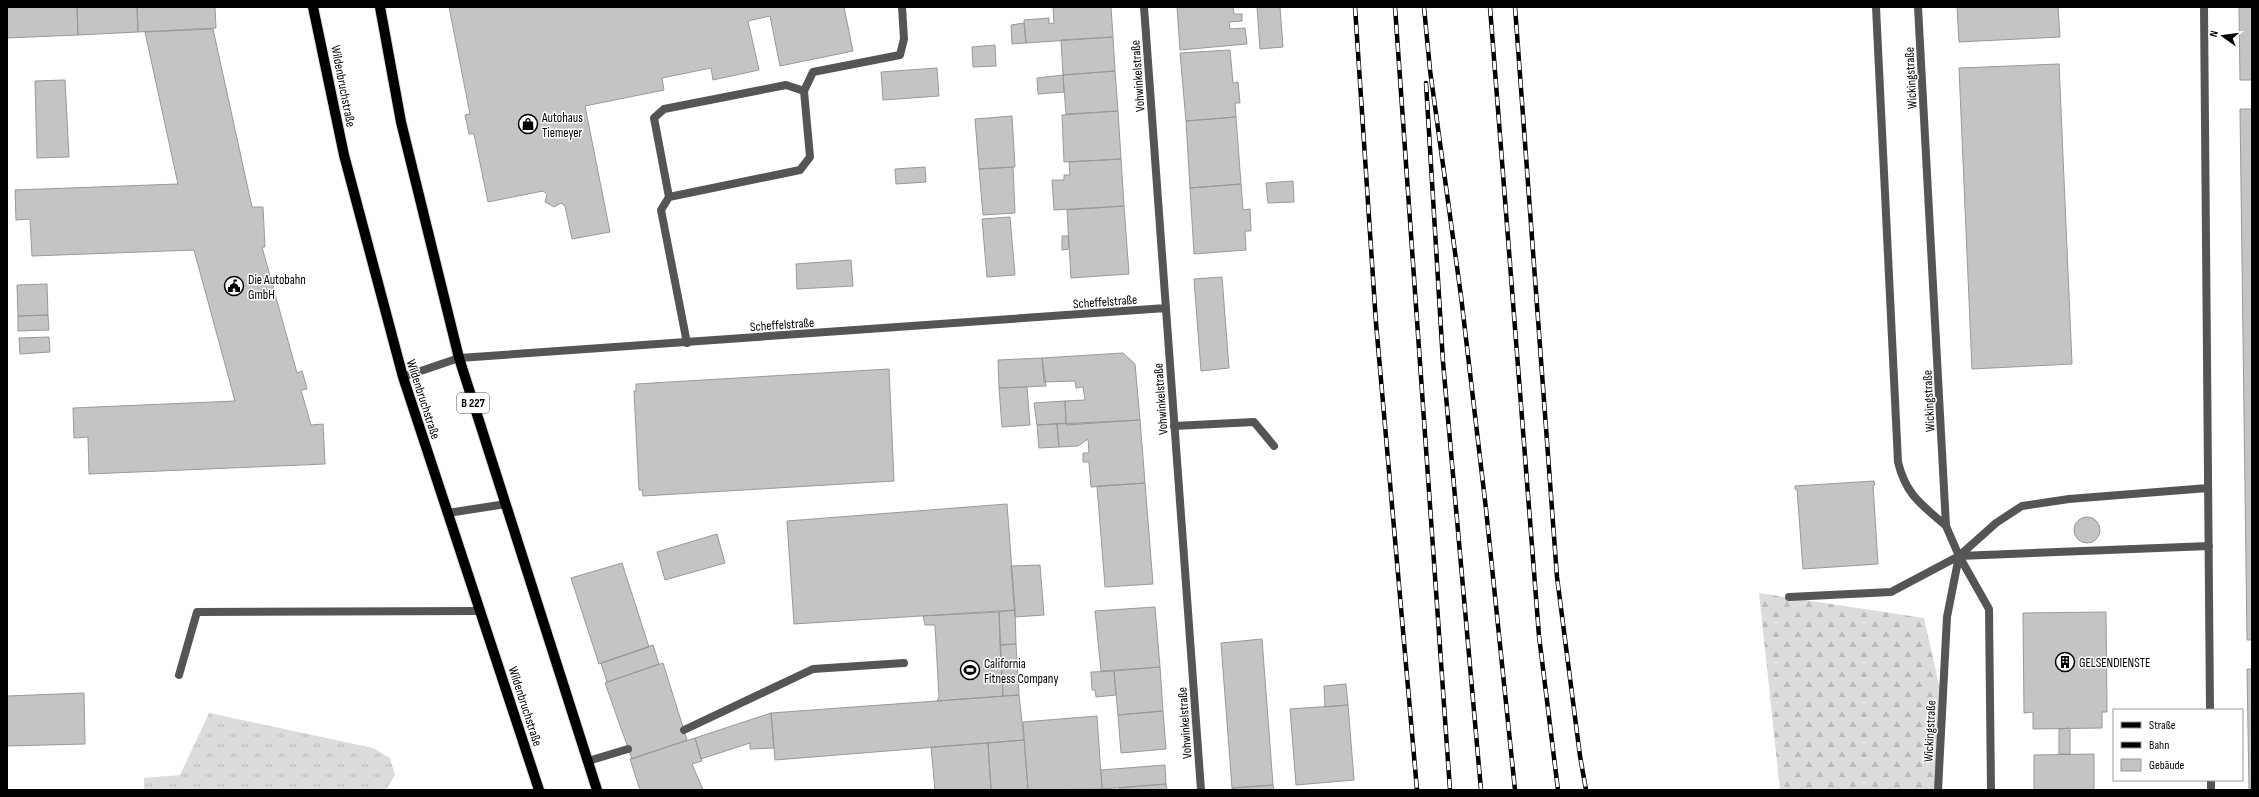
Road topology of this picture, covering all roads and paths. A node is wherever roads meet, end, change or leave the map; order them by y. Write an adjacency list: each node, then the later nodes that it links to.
1 (313, 7): 13 (main road, Wildenbruchstraße)
2 (380, 7): 12 (main road, B 227)
3 (902, 7): 8 (street)
4 (1144, 7): 10 (street, Vohwinkelstraße)
5 (1876, 7): 19 (street)
6 (1918, 7): 19 (street, Wickingstraße)
7 (2204, 7): 16 (street)
8 (804, 91): 9 (street); 9 (street)
9 (670, 197): 11 (street)
10 (1166, 308): 11 (street, Scheffelstraße); 14 (street, Vohwinkelstraße)
11 (687, 343): 12 (street, Scheffelstraße)
12 (459, 358): 13 (street, Scheffelstraße); 17 (main road, B 227)
13 (403, 377): 18 (main road, Wildenbruchstraße)
14 (1174, 426): 15 (street); 32 (street, Vohwinkelstraße)
15 (1274, 446)
16 (2208, 488): 20 (street); 21 (street)
17 (506, 504): 18 (street); 29 (main road, B 227)
18 (448, 513): 23 (main road, Wildenbruchstraße)
19 (1946, 526): 21 (street, Wickingstraße)
20 (2209, 546): 21 (street); 26 (street)
21 (1959, 556): 22 (street); 33 (street, Wickingstraße); 34 (street)
22 (1789, 597)
23 (480, 611): 25 (street); 30 (main road, Wildenbruchstraße)
24 (904, 663): 27 (street)
25 (179, 675)
26 (2210, 709)
27 (684, 730)
28 (628, 749): 29 (street)
29 (588, 761): 31 (main road, B 227)
30 (539, 790)
31 (597, 790)
32 (1201, 790)
33 (1938, 790)
34 (1991, 790)

